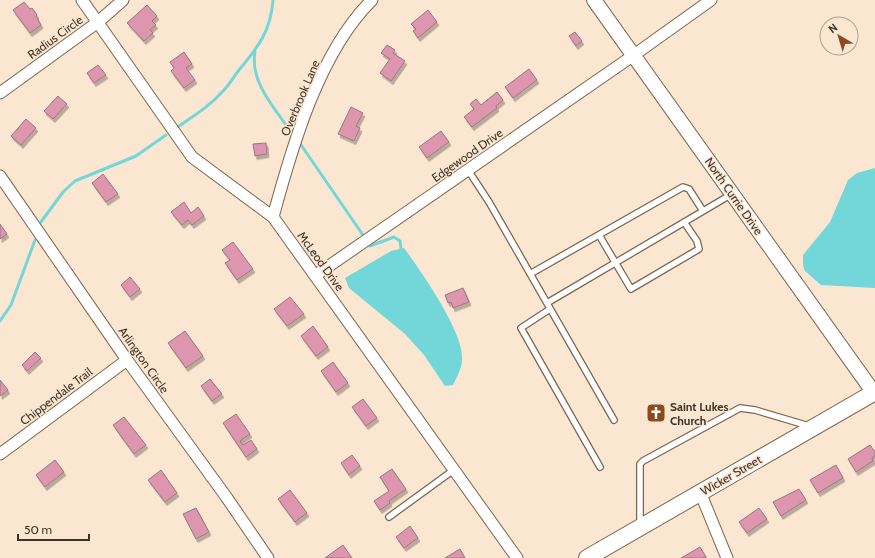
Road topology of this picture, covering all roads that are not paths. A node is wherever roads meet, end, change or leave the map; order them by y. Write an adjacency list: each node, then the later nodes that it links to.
1 (82, 0): 6 (street, McLeod Drive)
2 (123, 0): 6 (street, Radius Circle)
3 (372, 0): 13 (street, Overbrook Lane)
4 (594, 0): 7 (street, North Currie Drive)
5 (711, 0): 7 (street, Edgewood Drive)
6 (98, 22): 8 (street, Radius Circle); 13 (street, McLeod Drive)
7 (634, 56): 9 (street, Edgewood Drive); 11 (street, North Currie Drive)
8 (0, 93)
9 (468, 170): 17 (lane); 18 (street, Edgewood Drive)
10 (0, 176): 21 (street, Arlington Circle)
11 (732, 193): 12 (lane); 22 (street, North Currie Drive)
12 (703, 211): 14 (lane); 15 (lane)
13 (273, 217): 18 (street, McLeod Drive)
14 (684, 222): 16 (lane); 16 (lane)
15 (599, 234): 16 (lane); 17 (lane)
16 (615, 262): 19 (lane)
17 (530, 274): 19 (lane)
18 (316, 275): 27 (street, McLeod Drive)
19 (547, 303): 20 (lane)
20 (550, 309): 23 (lane); 26 (lane)
21 (127, 360): 25 (street, Chippendale Trail); 31 (street, Arlington Circle)
22 (875, 393): 24 (main road, Wicker Street)
23 (614, 420)
24 (813, 428): 28 (main road, Wicker Street); 30 (lane)
25 (0, 454)
26 (600, 467)
27 (455, 469): 29 (lane); 32 (street, McLeod Drive)
28 (700, 492): 30 (main road, Wicker Street); 34 (street)
29 (389, 516)
30 (640, 526): 33 (main road, Wicker Street)
31 (268, 558)
32 (517, 558)
33 (587, 558)
34 (727, 558)

